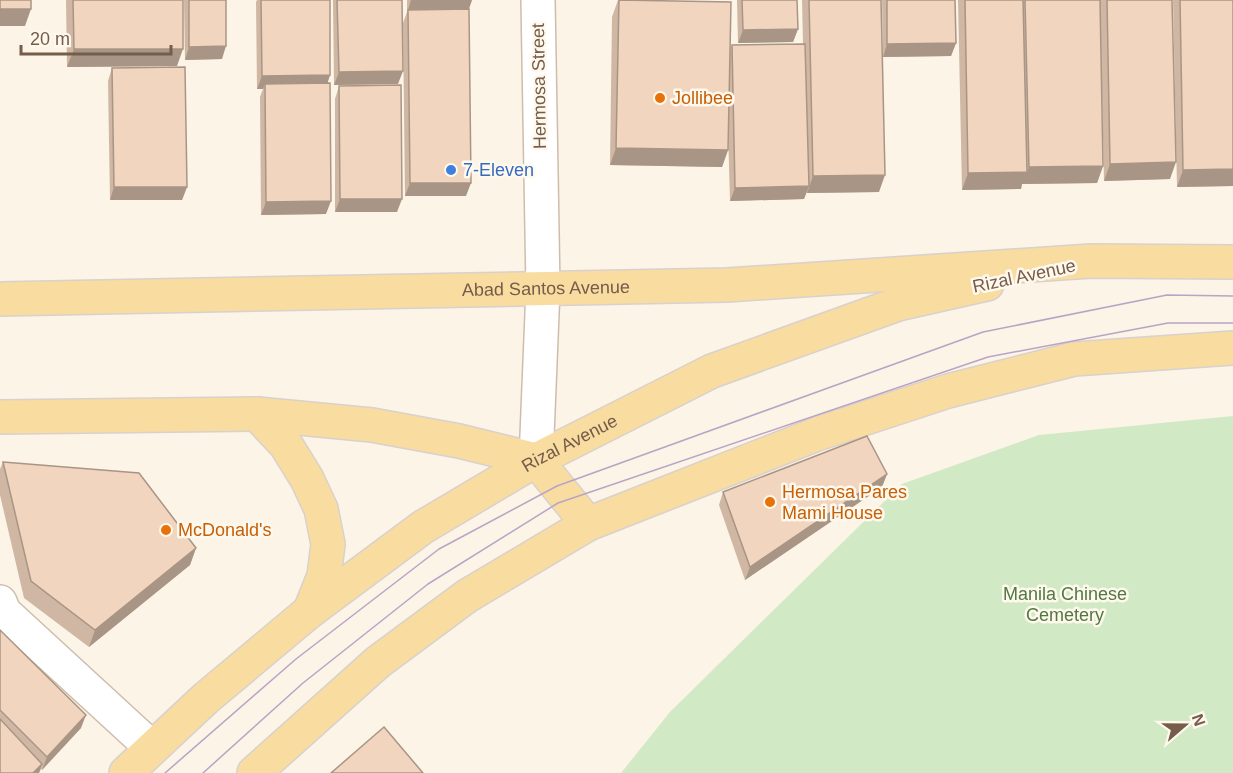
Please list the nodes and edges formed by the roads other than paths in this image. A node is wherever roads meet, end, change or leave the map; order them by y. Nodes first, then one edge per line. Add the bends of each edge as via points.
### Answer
1 (538, 0) edge
2 (1091, 261) junction
3 (1233, 262) edge
4 (543, 289) junction
5 (0, 299) edge
6 (1233, 348) edge
7 (257, 414) junction
8 (0, 417) edge
9 (536, 460) junction
10 (588, 524) junction
11 (0, 602) edge
12 (310, 611) junction
13 (152, 748) junction
14 (126, 773) edge
15 (254, 773) edge

1 - 4 street, Hermosa Street
2 - 3 main road
2 - 4 main road, Abad Santos Avenue via 728,285
2 - 9 main road, Rizal Avenue via 898,304 712,371
4 - 5 main road, Abad Santos Avenue
4 - 9 street, Hermosa Street
6 - 10 main road via 1074,359 948,392 817,434
7 - 8 main road
7 - 9 main road via 372,425
7 - 12 main road via 286,445 321,509 327,544 324,576
9 - 10 main road
9 - 12 main road, Rizal Avenue via 423,527
10 - 15 main road via 467,596 378,662
11 - 13 street via 4,612
12 - 13 main road, Rizal Avenue
13 - 14 main road, Rizal Avenue

